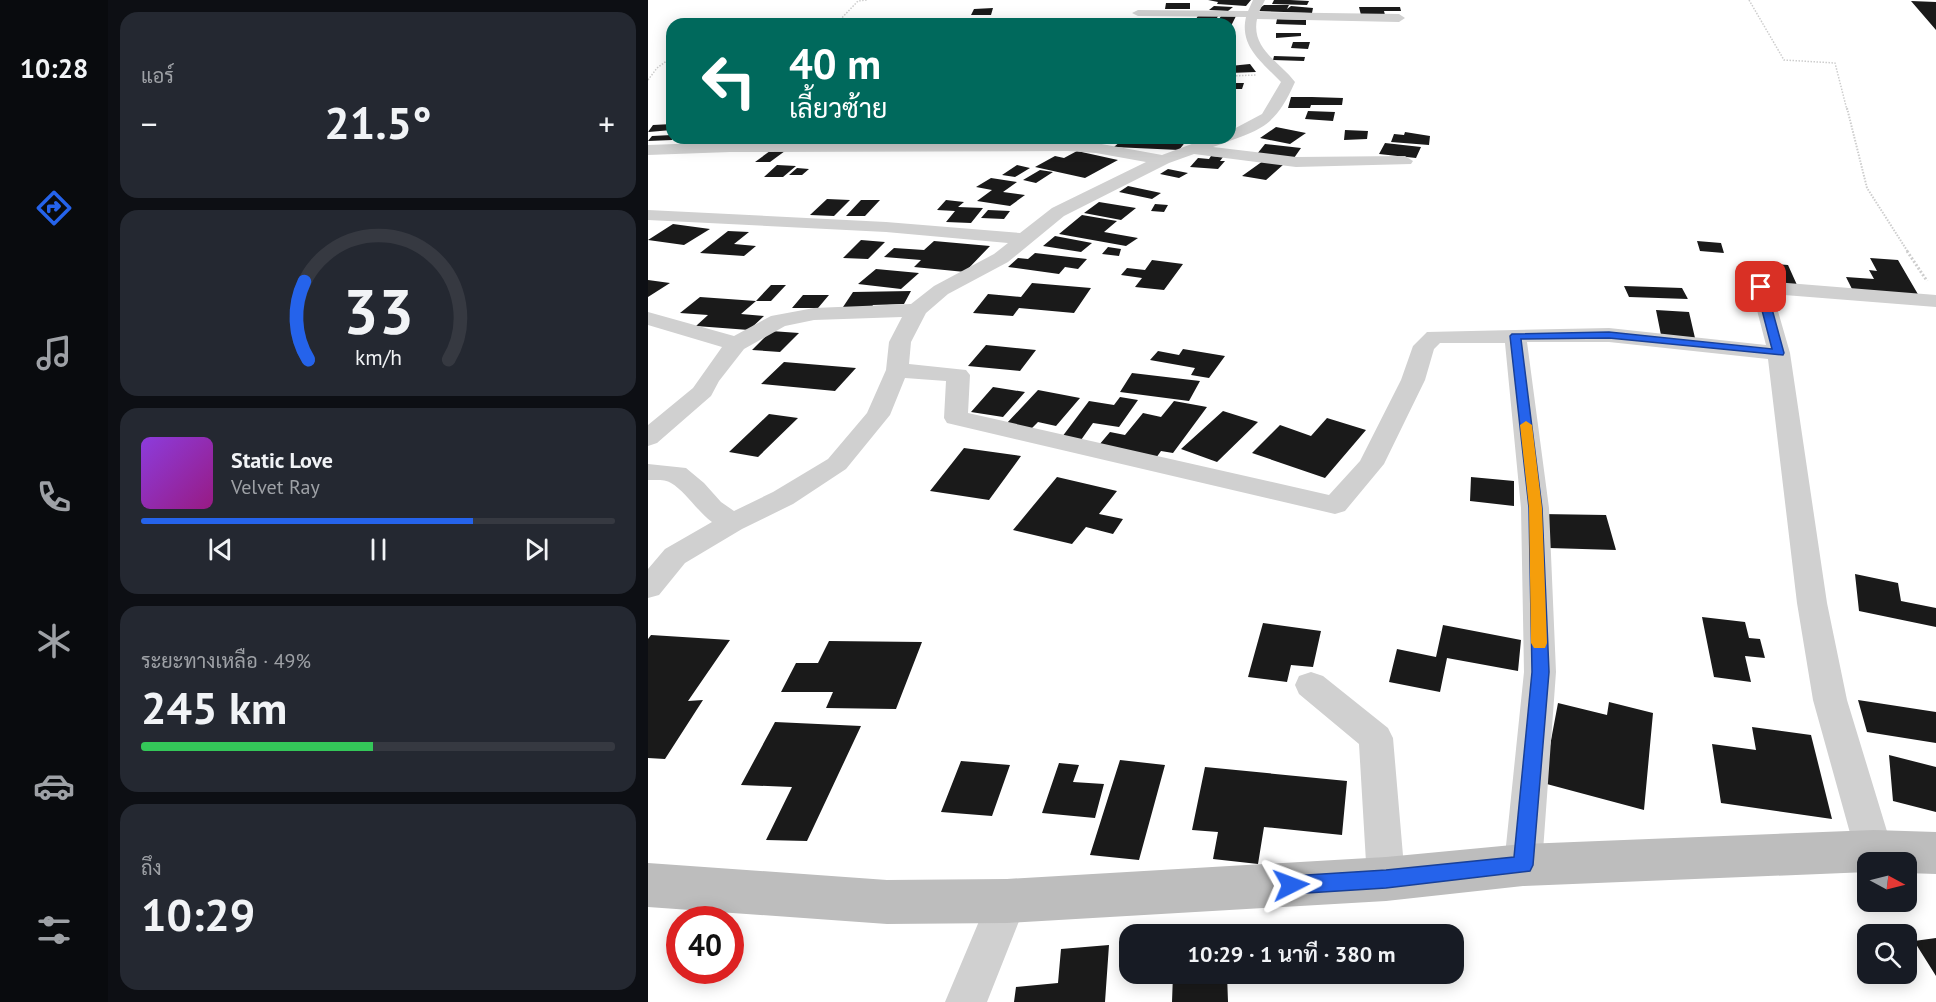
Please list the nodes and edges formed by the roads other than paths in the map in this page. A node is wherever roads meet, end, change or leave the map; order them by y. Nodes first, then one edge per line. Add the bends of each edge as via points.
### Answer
1 (1259, 0) edge
2 (1138, 13) dead end
3 (1173, 13) junction
4 (1251, 14) junction
5 (1168, 18) edge
6 (1399, 18) dead end
7 (1236, 133) edge
8 (1208, 144) edge
9 (648, 150) edge
10 (1192, 150) junction
11 (1163, 160) junction
12 (1405, 161) dead end
13 (648, 215) edge
14 (1023, 239) junction
15 (1933, 293) edge
16 (917, 310) junction
17 (648, 318) edge
18 (1515, 336) junction
19 (736, 344) junction
20 (1779, 353) junction
21 (897, 370) junction
22 (648, 438) edge
23 (648, 472) edge
24 (732, 523) junction
25 (648, 588) edge
26 (1311, 685) dead end
27 (1874, 851) junction
28 (1936, 853) edge
29 (1523, 865) junction
30 (1386, 879) junction
31 (648, 885) edge
32 (1007, 901) junction
33 (966, 1002) edge

1 - 4 street
2 - 3 street
3 - 4 street
3 - 5 street
4 - 6 street
4 - 7 street via 1249,39 1288,82 1270,117
8 - 10 street
9 - 11 street via 1068,146
10 - 11 street
10 - 12 street via 1296,162
11 - 14 street via 1058,212
13 - 14 street via 886,227
14 - 16 street via 1001,258 941,290
15 - 20 street via 1761,287
16 - 19 street via 814,314 787,319
16 - 21 street via 900,342
17 - 19 street
18 - 20 street via 1609,335
18 - 21 street via 1435,337 1424,346 1413,380 1371,464 1335,505 956,418 958,375
18 - 29 street via 1535,508 1540,672
19 - 22 street via 703,391
20 - 27 street via 1812,603 1830,700
21 - 24 street via 878,415 837,464 783,498
23 - 24 street via 676,474
24 - 25 street via 675,556
26 - 30 street via 1376,738
27 - 28 street
27 - 29 street
29 - 30 street
30 - 32 street
31 - 32 street via 887,902
32 - 33 street

